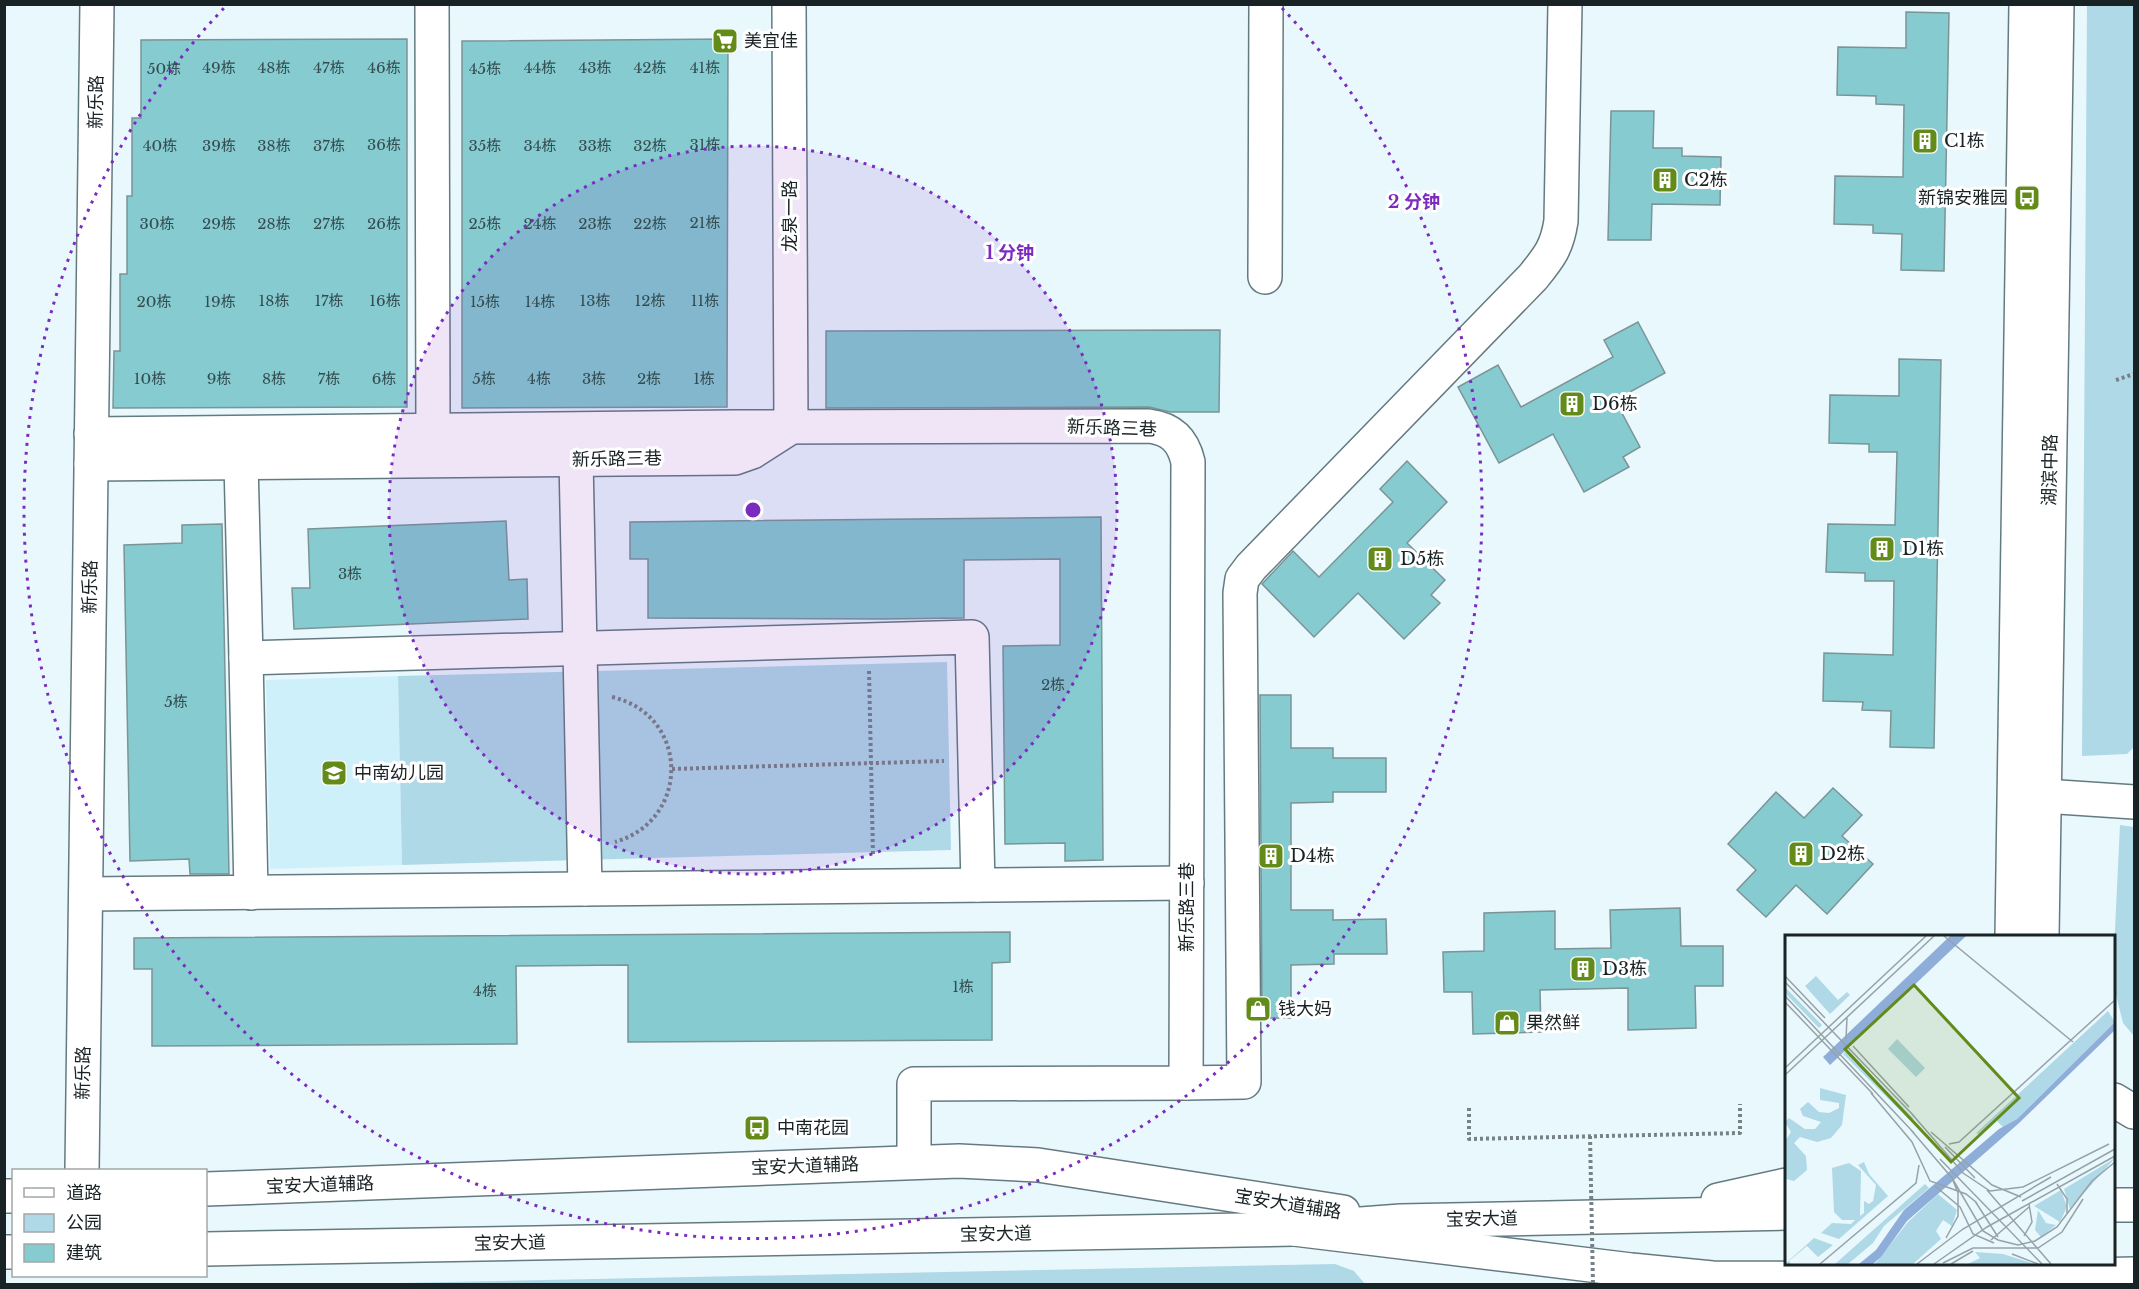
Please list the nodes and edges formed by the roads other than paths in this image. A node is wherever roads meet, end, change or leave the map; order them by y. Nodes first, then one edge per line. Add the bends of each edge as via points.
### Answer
1 (97, 4) edge
2 (432, 4) edge
3 (789, 4) edge
4 (1266, 4) edge
5 (1565, 4) edge
6 (2026, 4) edge
7 (2057, 4) edge
8 (1265, 277) dead end
9 (791, 427) junction
10 (433, 430) junction
11 (91, 449) junction
12 (576, 459) junction
13 (241, 463) junction
14 (580, 648) junction
15 (246, 658) junction
16 (2044, 796) junction
17 (2134, 802) edge
18 (1186, 883) junction
19 (978, 885) junction
20 (585, 889) junction
21 (2027, 891) junction
22 (251, 893) junction
23 (86, 894) junction
24 (2012, 935) edge
25 (2042, 935) edge
26 (1186, 1083) junction
27 (2115, 1101) edge
28 (2134, 1112) edge
29 (2134, 1123) edge
30 (2115, 1125) edge
31 (914, 1162) junction
32 (82, 1169) edge
33 (1785, 1185) edge
34 (207, 1189) edge
35 (2115, 1205) edge
36 (2134, 1205) edge
37 (1785, 1213) edge
38 (1643, 1216) junction
39 (1401, 1221) junction
40 (1294, 1229) junction
41 (207, 1249) edge
42 (2134, 1274) edge

1 - 11 main road, 新乐路
2 - 10 main road
3 - 9 main road, 龙泉一路
4 - 8 main road
5 - 26 main road via 1561,220 1550,257 1242,579 1244,1082
6 - 21 main road, 湖滨中路
7 - 16 main road, 湖滨中路
9 - 10 main road
9 - 12 main road, 新乐路三巷 via 739,457
9 - 18 main road, 新乐路三巷 via 1149,426 1171,432 1179,440 1188,462
10 - 11 main road
11 - 13 main road, 新乐路三巷
11 - 23 main road, 新乐路
12 - 13 main road, 新乐路三巷
12 - 14 main road
13 - 15 main road
14 - 15 main road
14 - 19 main road via 972,637
14 - 20 main road
15 - 22 main road
16 - 17 main road
16 - 21 main road, 湖滨中路
18 - 19 main road
18 - 26 main road, 新乐路三巷
19 - 20 main road
20 - 22 main road
21 - 24 main road, 湖滨中路
21 - 25 main road, 湖滨中路
22 - 23 main road
23 - 32 main road, 新乐路
26 - 31 main road via 914,1084
27 - 28 main road
29 - 30 main road
31 - 34 main road, 宝安大道辅路
31 - 39 main road, 宝安大道辅路 via 1038,1166
33 - 38 main road
35 - 36 main road
37 - 38 main road, 宝安大道
38 - 39 main road, 宝安大道
39 - 40 main road, 宝安大道
40 - 41 main road, 宝安大道
40 - 42 main road via 1712,1278 1900,1280

